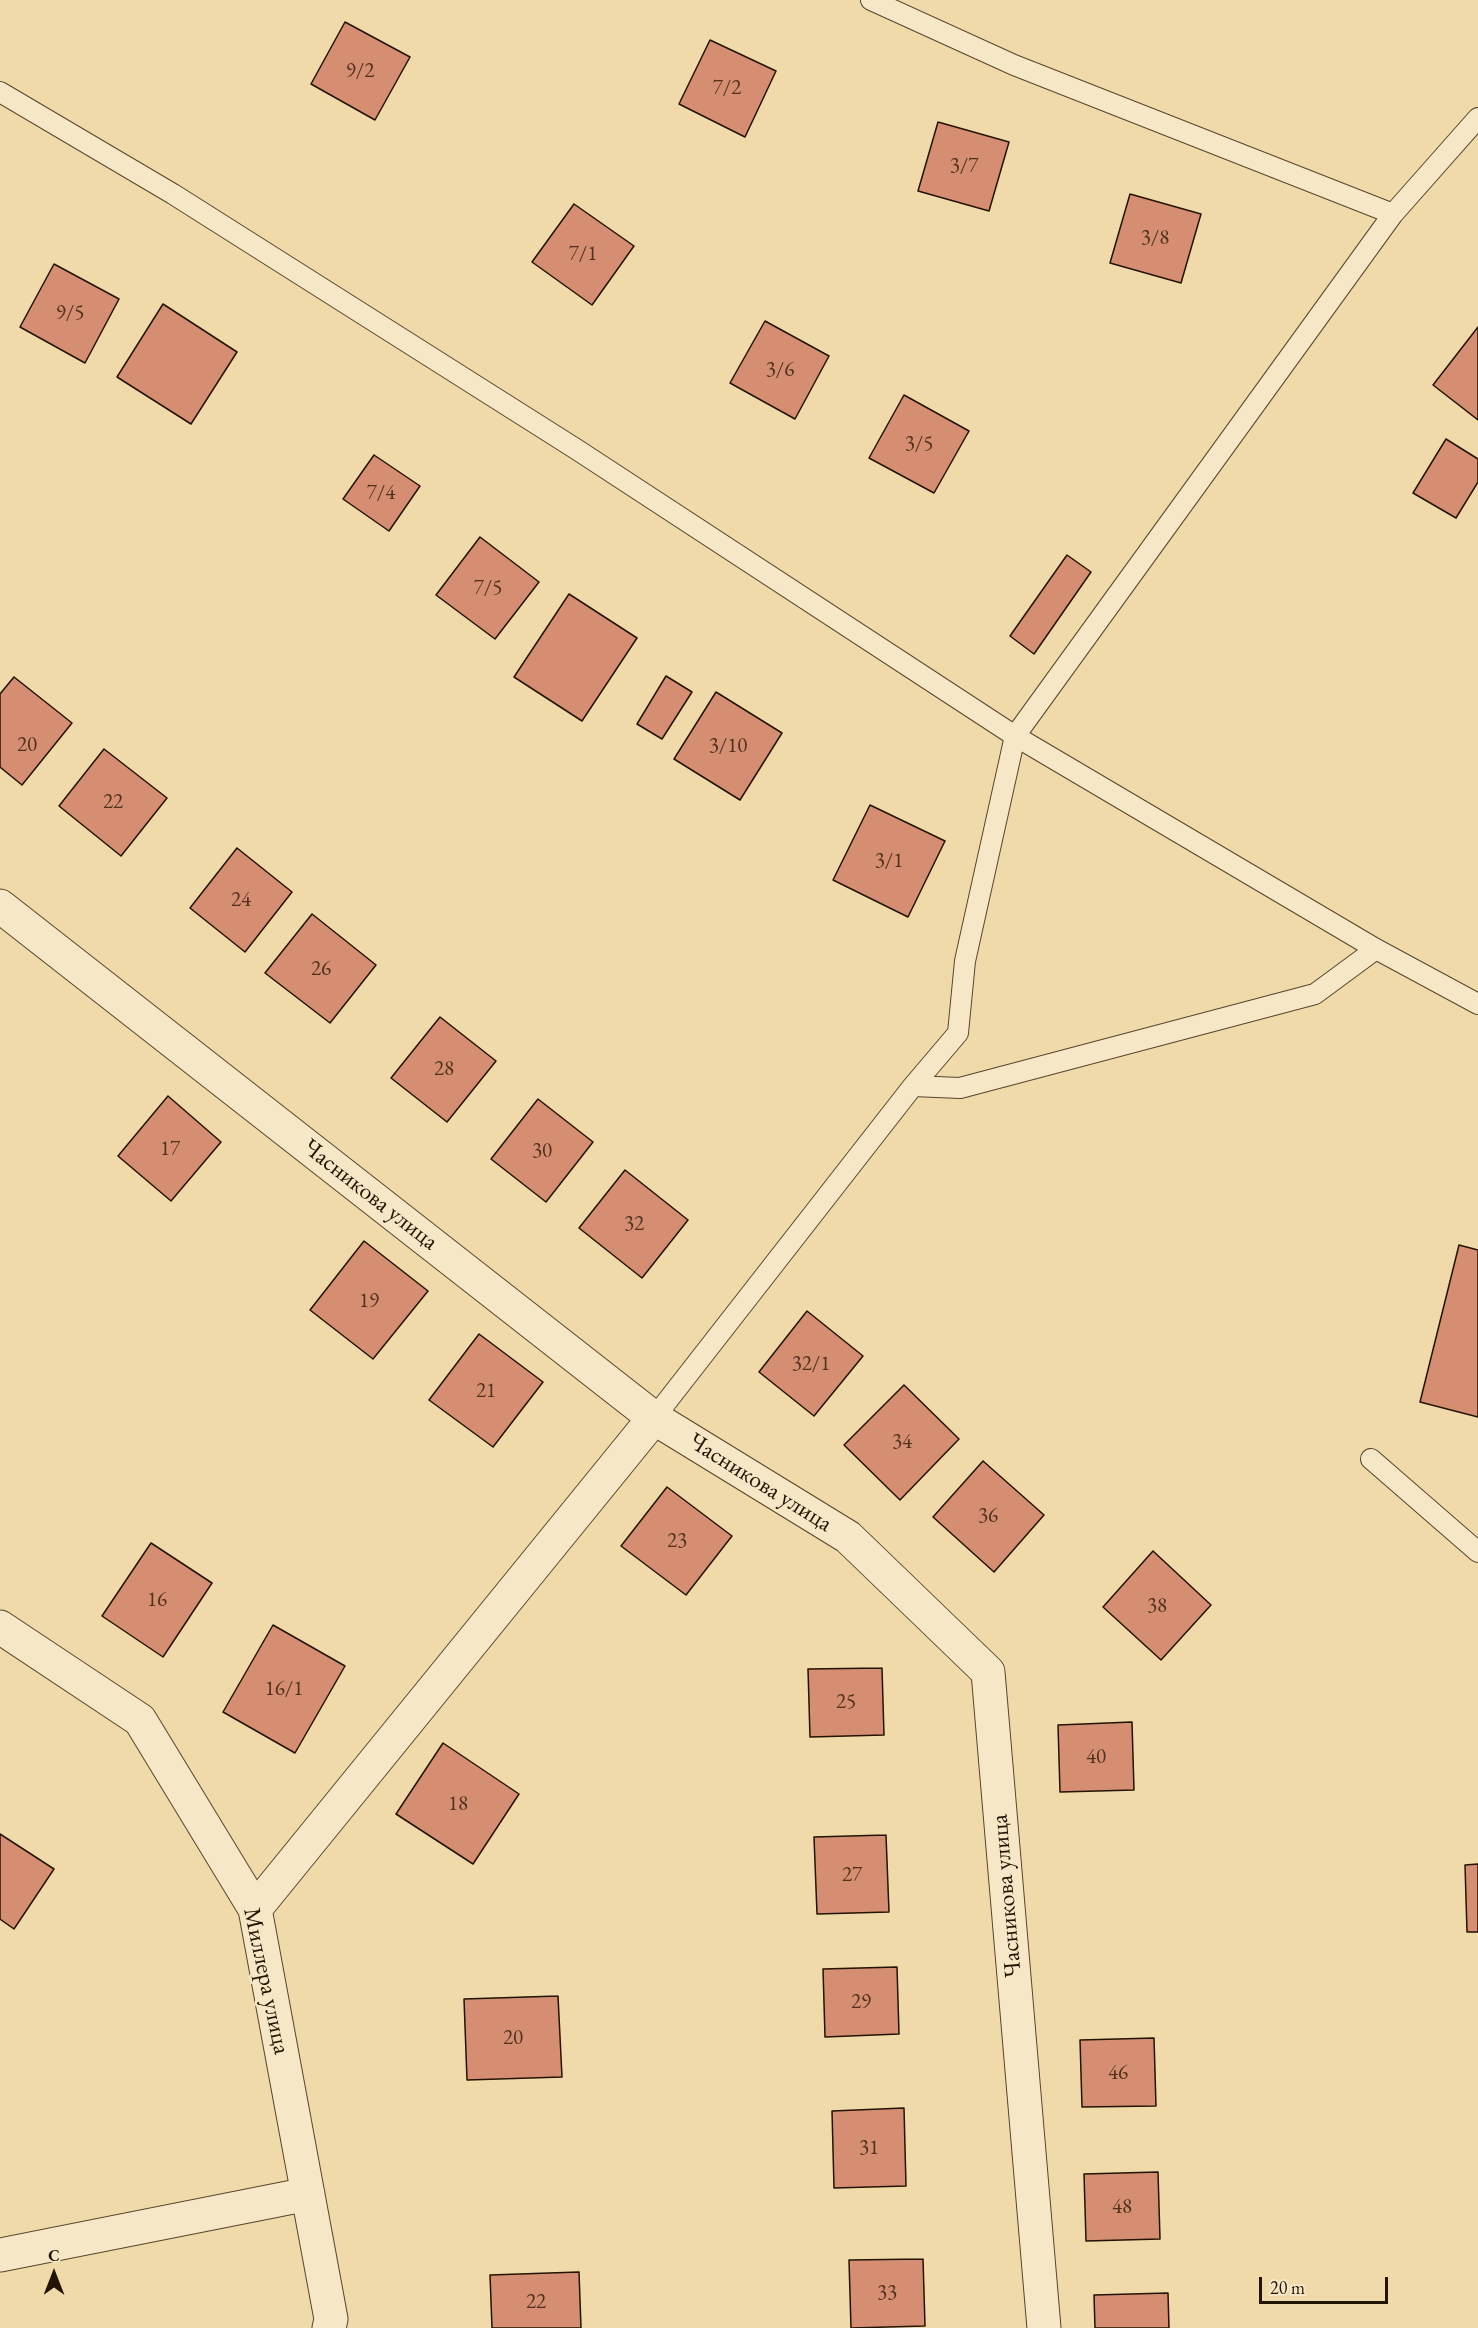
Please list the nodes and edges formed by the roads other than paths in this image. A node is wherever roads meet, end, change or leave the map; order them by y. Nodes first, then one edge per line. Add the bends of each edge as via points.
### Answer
1 (871, 0) edge
2 (0, 92) edge
3 (1478, 118) edge
4 (1393, 214) junction
5 (1015, 736) junction
6 (0, 906) edge
7 (1376, 949) junction
8 (1478, 1004) edge
9 (913, 1086) junction
10 (654, 1418) junction
11 (1371, 1459) dead end
12 (1478, 1552) edge
13 (0, 1627) edge
14 (255, 1909) junction
15 (308, 2194) junction
16 (0, 2255) edge
17 (329, 2328) edge
18 (1044, 2328) edge

1 - 4 lane via 1014,65
2 - 5 lane via 173,194 566,442
3 - 4 lane
4 - 5 lane
5 - 7 lane
5 - 9 lane via 965,961 958,1033
6 - 10 street, Часникова улица
7 - 8 lane
7 - 9 lane via 1315,994 960,1088
9 - 10 lane
10 - 14 street
10 - 18 street, Часникова улица via 848,1537 988,1672
11 - 12 lane
13 - 14 street, Миллера улица via 140,1720
14 - 15 street, Миллера улица
15 - 16 street
15 - 17 street, Миллера улица via 331,2319

